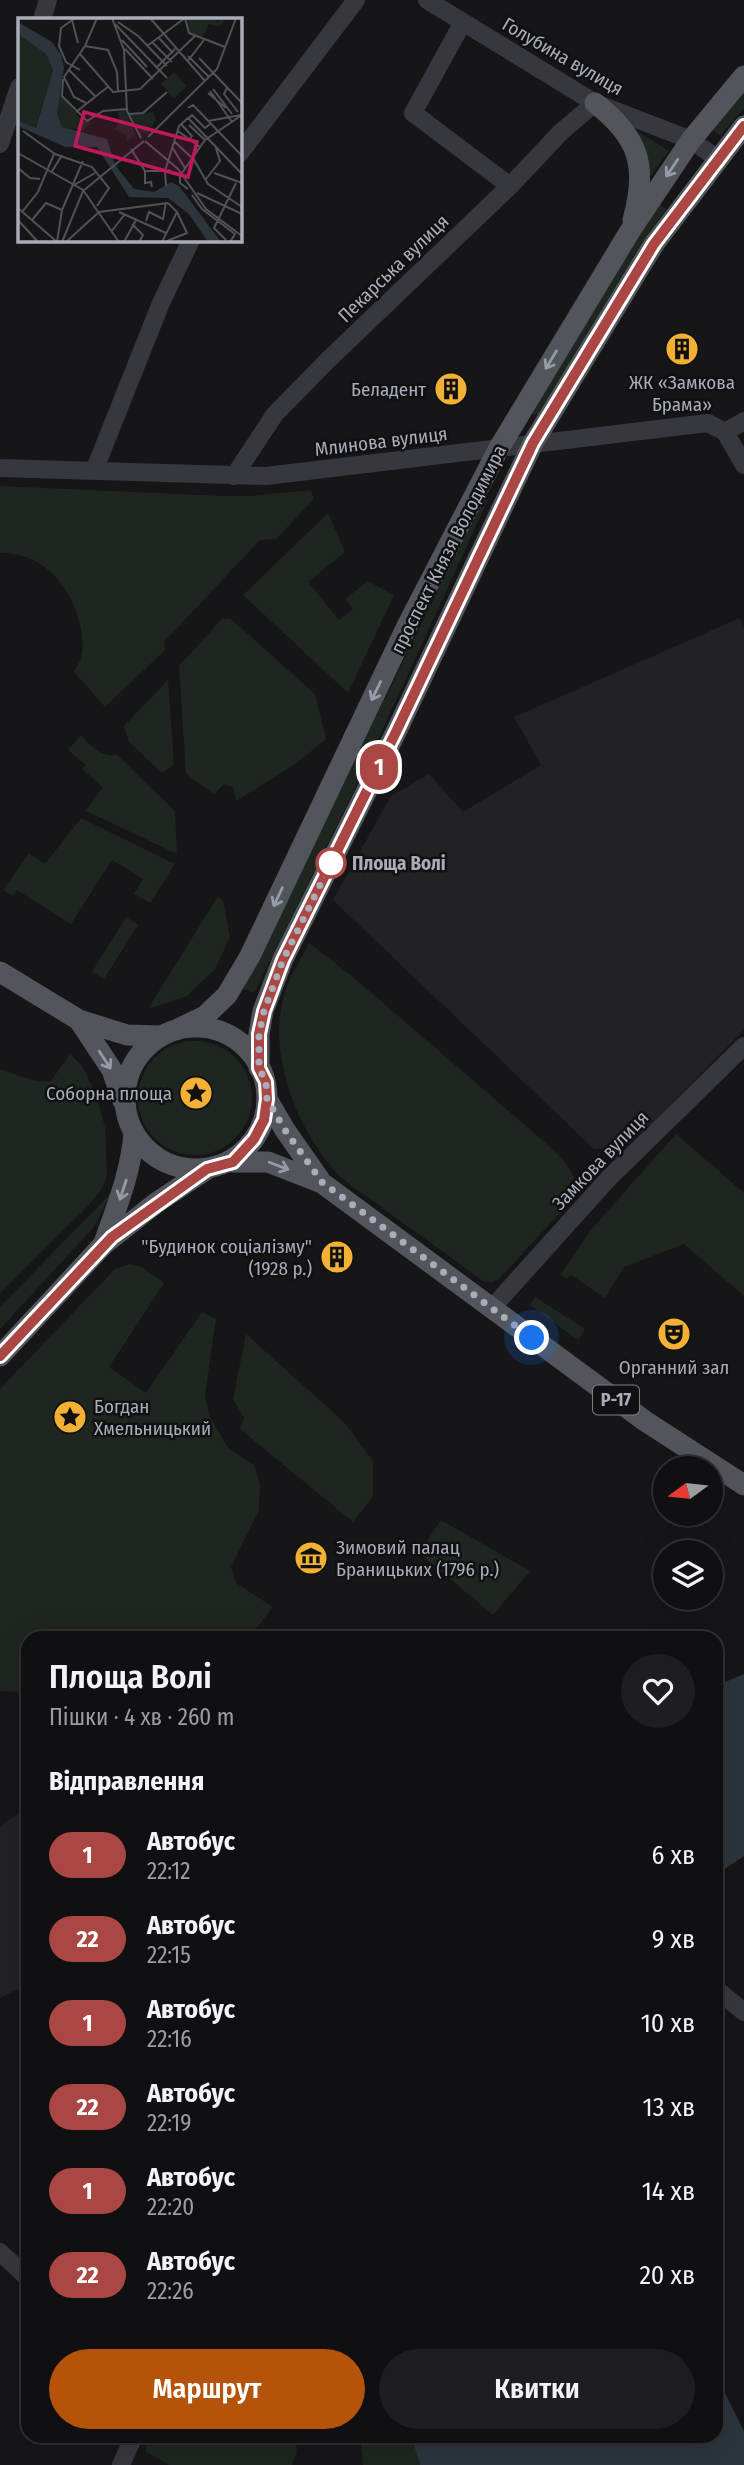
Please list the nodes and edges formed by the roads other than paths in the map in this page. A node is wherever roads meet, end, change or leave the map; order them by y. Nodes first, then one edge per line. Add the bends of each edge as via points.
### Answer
1 (48, 0) edge
2 (356, 0) edge
3 (427, 0) edge
4 (42, 18) edge
5 (463, 22) junction
6 (744, 75) edge
7 (18, 90) edge
8 (595, 103) junction
9 (744, 126) edge
10 (691, 140) junction
11 (0, 144) edge
12 (242, 150) edge
13 (718, 159) junction
14 (510, 186) junction
15 (630, 231) junction
16 (190, 242) edge
17 (744, 421) edge
18 (725, 432) junction
19 (533, 443) junction
20 (499, 447) junction
21 (744, 466) edge
22 (0, 468) edge
23 (94, 471) junction
24 (234, 476) junction
25 (0, 972) edge
26 (79, 1020) junction
27 (168, 1033) junction
28 (744, 1046) edge
29 (259, 1068) junction
30 (267, 1099) junction
31 (124, 1104) junction
32 (134, 1133) junction
33 (233, 1162) junction
34 (207, 1169) junction
35 (322, 1182) junction
36 (103, 1245) junction
37 (491, 1309) junction
38 (0, 1356) edge
39 (744, 1485) edge
40 (723, 1995) edge
41 (744, 2012) edge
42 (0, 2252) edge
43 (21, 2272) edge
44 (131, 2443) edge
45 (121, 2465) edge

1 - 4 street
2 - 12 street
3 - 5 street, Голубина вулиця
5 - 8 street, Голубина вулиця
5 - 14 street via 413,113
6 - 10 main road, проспект Князя Володимира
7 - 11 street
8 - 10 street, Голубина вулиця
8 - 14 street, Пекарська вулиця
8 - 15 main road via 627,132 636,153 640,177
9 - 13 main road, проспект Князя Володимира
10 - 13 street, Голубина вулиця
10 -> 15 main road, проспект Князя Володимира
13 - 19 main road, проспект Князя Володимира via 654,244
14 - 24 street, Пекарська вулиця via 275,414
15 -> 20 main road, проспект Князя Володимира
16 - 23 street
17 - 18 street
18 - 19 street, Млинова вулиця via 708,423
18 - 21 street
19 - 20 street, Млинова вулиця
19 - 29 main road, проспект Князя Володимира via 283,960 264,1011
20 - 24 street, Млинова вулиця
20 -> 27 main road, проспект Князя Володимира via 402,636 250,956 227,995 205,1016
22 - 23 street, Млинова вулиця
23 - 24 street, Млинова вулиця
25 - 26 main road
26 - 27 main road via 127,1035
26 -> 31 main road via 112,1070
27 - 29 main road via 207,1027 224,1031 249,1050
27 - 31 main road via 136,1058
28 - 37 street, Замкова вулиця via 607,1179
29 - 30 main road
30 - 33 main road via 264,1120 254,1139
30 - 35 main road, Р-17
31 - 32 main road
32 - 34 main road via 143,1146 168,1164
32 -> 36 main road via 125,1187
33 - 34 main road
33 -> 35 main road, Р-17 via 268,1162
34 - 36 main road
35 - 37 main road, Р-17
36 - 38 main road
37 - 39 main road, Р-17 via 645,1421
40 - 41 street
42 - 43 street
44 - 45 street

